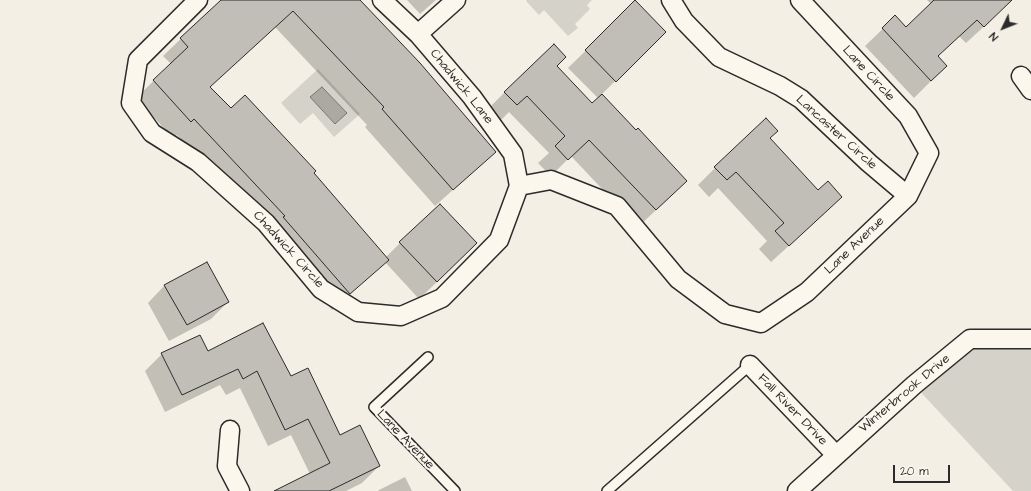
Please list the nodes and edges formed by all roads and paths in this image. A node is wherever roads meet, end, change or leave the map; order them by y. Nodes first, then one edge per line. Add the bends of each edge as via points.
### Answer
1 (198, 0) edge
2 (382, 0) edge
3 (456, 0) edge
4 (671, 0) edge
5 (800, 0) edge
6 (418, 34) junction
7 (929, 153) joint
8 (519, 186) junction
9 (908, 196) junction
10 (1031, 338) edge
11 (428, 356) dead end
12 (750, 365) joint
13 (230, 430) dead end
14 (835, 454) junction
15 (240, 491) edge
16 (455, 491) edge
17 (607, 491) edge
18 (797, 491) edge

1 - 8 street, Chadwick Circle via 138,60 131,103 152,132 198,162 266,223 322,289 358,312 401,316 442,298 499,240
2 - 6 street, Chadwick Lane
3 - 6 street
4 - 9 street, Lancaster Circle via 684,21 719,57 801,99
5 - 7 street, Lane Circle via 908,116
6 - 8 street, Chadwick Lane via 472,97 513,154
7 - 9 street, Lane Avenue
8 - 9 street, Lane Avenue via 551,180 617,206 678,280 725,314 761,323 807,292
10 - 14 street, Winterbrook Drive via 970,339
11 - 16 lane, Lane Avenue via 374,407
12 - 14 street, Fall River Drive
12 - 17 lane
13 - 15 street via 227,466
14 - 18 street, Winterbrook Drive

